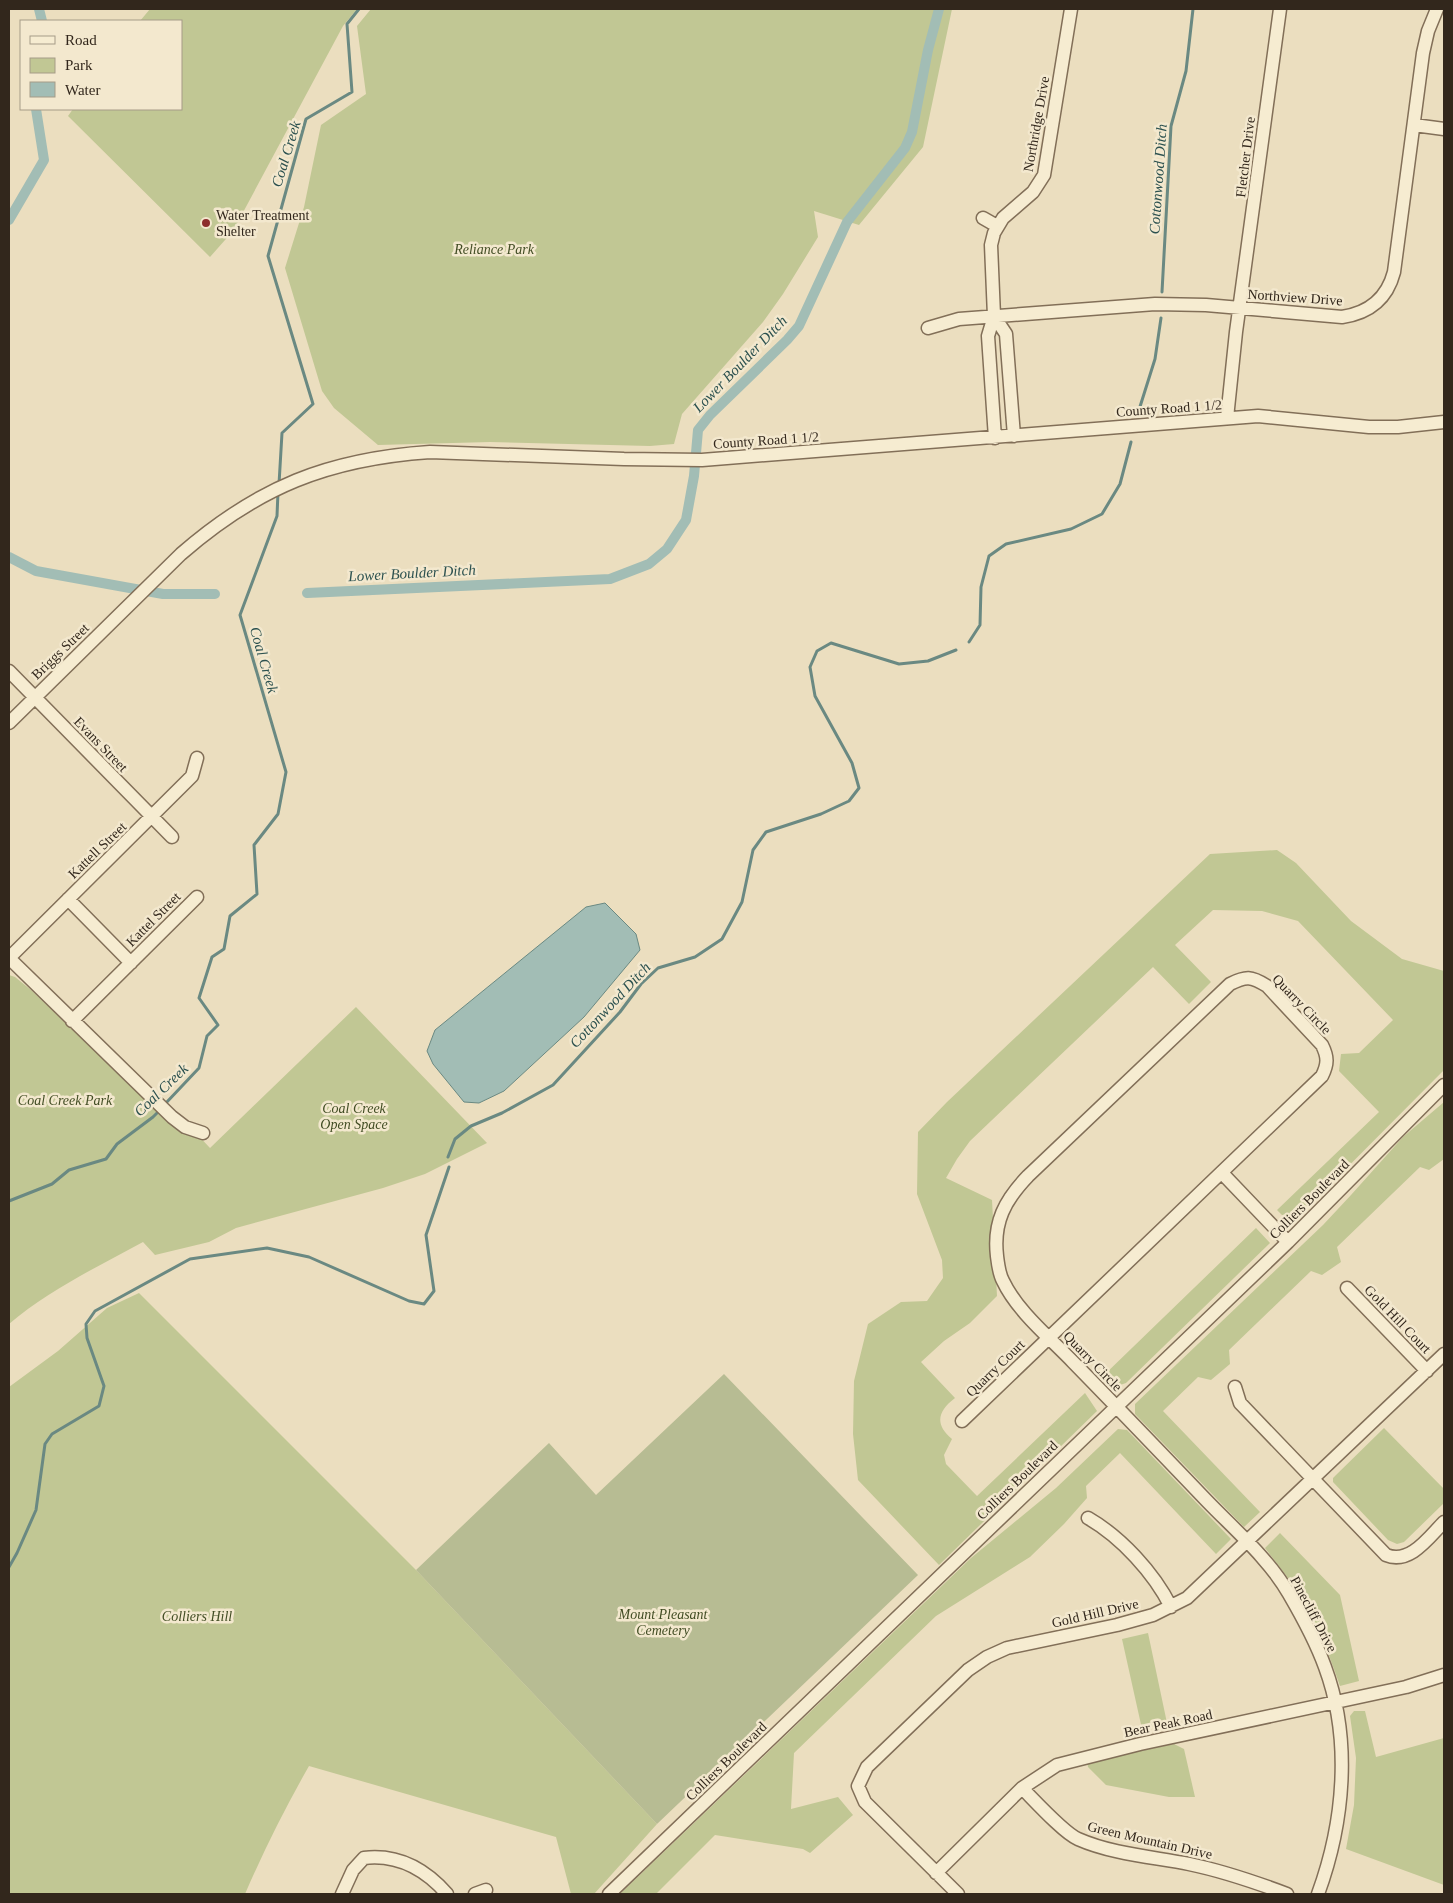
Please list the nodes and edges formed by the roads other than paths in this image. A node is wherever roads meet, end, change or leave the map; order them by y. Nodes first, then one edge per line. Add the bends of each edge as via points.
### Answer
1 (1071, 9) edge
2 (1280, 9) edge
3 (1437, 9) edge
4 (1414, 125) junction
5 (1444, 129) edge
6 (983, 218) dead end
7 (997, 226) junction
8 (1240, 308) junction
9 (994, 316) junction
10 (928, 328) dead end
11 (1227, 418) junction
12 (1444, 422) edge
13 (1014, 436) junction
14 (995, 438) junction
15 (132, 601) joint
16 (9, 671) edge
17 (35, 697) junction
18 (9, 723) edge
19 (197, 758) dead end
20 (152, 817) junction
21 (172, 837) dead end
22 (197, 897) dead end
23 (68, 899) junction
24 (9, 958) edge
25 (131, 963) junction
26 (72, 1021) junction
27 (1444, 1085) edge
28 (203, 1133) dead end
29 (1222, 1173) junction
30 (1288, 1242) junction
31 (1347, 1288) dead end
32 (1049, 1336) junction
33 (1444, 1354) edge
34 (1427, 1371) junction
35 (1235, 1387) dead end
36 (1116, 1407) junction
37 (962, 1420) dead end
38 (1312, 1480) junction
39 (1088, 1518) dead end
40 (1444, 1522) edge
41 (1247, 1542) junction
42 (1171, 1607) junction
43 (1444, 1675) edge
44 (1335, 1702) junction
45 (1022, 1788) junction
46 (936, 1873) junction
47 (342, 1894) edge
48 (447, 1894) edge
49 (609, 1894) edge
50 (958, 1894) edge
51 (1287, 1894) edge
52 (1318, 1894) edge

1 - 7 street, Northridge Drive via 1044,175 1033,192 1008,212
2 - 8 street, Fletcher Drive
3 - 4 street, Northview Drive via 1428,31
4 - 5 street
4 - 8 street, Northview Drive via 1394,272 1390,286 1378,302 1361,313 1342,317
6 - 7 street
7 - 9 street, Northridge Drive via 991,250
8 - 9 street, Northview Drive via 1155,304
8 - 11 street, Fletcher Drive
9 - 10 street, Northview Drive via 959,319
9 - 13 street, Northridge Drive via 1006,334
9 - 14 street, Northridge Drive via 988,336
11 - 12 street, County Road 1 1/2 via 1280,417 1398,427
11 - 13 street, County Road 1 1/2
13 - 14 street, County Road 1 1/2
14 - 15 street, County Road 1 1/2 via 702,460 430,452 378,458 324,470 240,508 201,536
15 - 17 street, Briggs Street
16 - 17 street, Evans Street
17 - 18 street, Briggs Street
17 - 20 street, Evans Street
19 - 20 street, Kattell Street via 192,776
20 - 21 street, Evans Street
20 - 23 street, Kattell Street
22 - 25 street, Kattel Street
23 - 24 street, Kattell Street
23 - 25 street, Kattel Street
24 - 26 street
25 - 26 street, Kattel Street
26 - 28 street via 172,1117
27 - 30 street, Colliers Boulevard
29 - 30 street
29 - 32 street, Quarry Circle
29 - 32 street, Quarry Circle via 1322,1076 1327,1066 1327,1055 1322,1045 1267,986 1256,979 1243,977 1230,984 1036,1169 1000,1214 996,1248 1002,1280 1018,1304
30 - 36 street, Colliers Boulevard
31 - 34 street, Gold Hill Court
32 - 36 street, Quarry Circle
32 - 37 street, Quarry Court
33 - 34 street, Gold Hill Drive
34 - 38 street, Gold Hill Drive
35 - 38 street via 1240,1403
36 - 41 street, Pinecliff Drive
36 - 49 street, Colliers Boulevard
38 - 40 street via 1390,1557 1412,1553
38 - 41 street, Gold Hill Drive
39 - 42 street via 1107,1529 1152,1576
41 - 42 street, Gold Hill Drive via 1187,1598
41 - 44 street, Pinecliff Drive via 1288,1592 1312,1636
42 - 46 street, Gold Hill Drive via 1153,1615 1007,1648 987,1657 968,1670 867,1767 858,1786 865,1802
43 - 44 street, Bear Peak Road via 1406,1687
44 - 45 street, Bear Peak Road via 1056,1765
44 - 52 street, Pinecliff Drive via 1341,1747 1340,1809
45 - 46 street, Bear Peak Road
45 - 51 street, Green Mountain Drive via 1076,1839 1113,1850 1236,1875
46 - 50 street, Gold Hill Drive
47 - 48 street via 353,1870 364,1858 381,1856 427,1874

